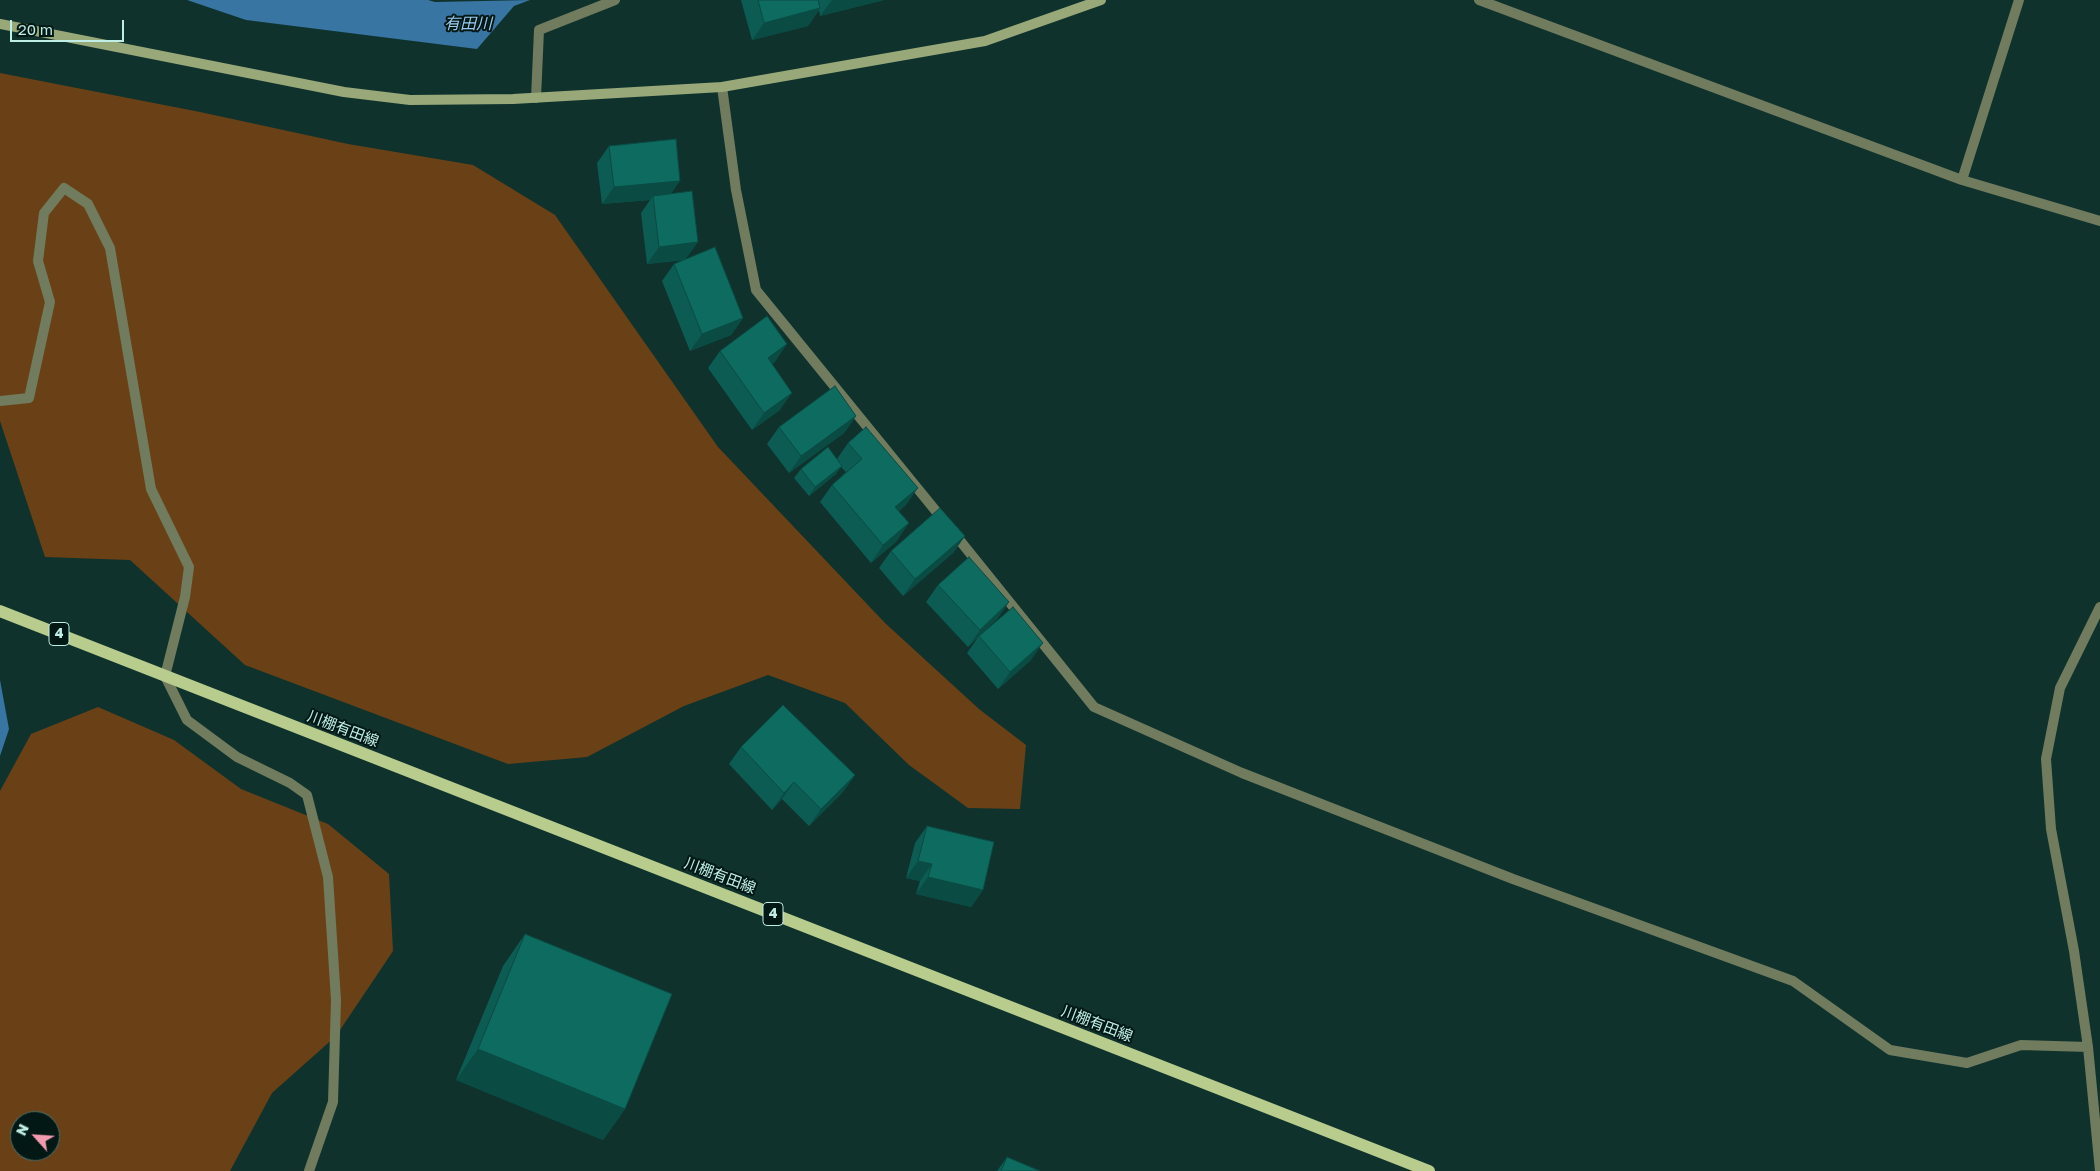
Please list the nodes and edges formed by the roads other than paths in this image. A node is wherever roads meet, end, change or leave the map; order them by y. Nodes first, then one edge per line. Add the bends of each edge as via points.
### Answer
1 (615, 0) edge
2 (1101, 0) edge
3 (1479, 0) edge
4 (2019, 0) edge
5 (0, 24) edge
6 (722, 86) junction
7 (536, 98) junction
8 (1962, 180) junction
9 (2100, 221) edge
10 (0, 401) edge
11 (2100, 606) edge
12 (0, 611) edge
13 (165, 676) junction
14 (2088, 1047) junction
15 (309, 1171) edge
16 (1429, 1171) edge
17 (2100, 1171) edge

1 - 7 street via 539,30
2 - 6 street via 986,41
3 - 8 street
4 - 8 street
5 - 7 street via 344,92 410,100
6 - 7 street
6 - 14 street via 736,190 756,290 1094,707 1242,773 1513,879 1793,981 1890,1050 1967,1063 2021,1045
8 - 9 street
10 - 13 street via 28,398 50,302 38,261 44,213 64,188 88,204 110,248 151,489 189,567 185,597
11 - 14 street via 2060,688 2046,760 2051,829
12 - 13 main road, 川棚有田線 / 4
13 - 15 street via 187,720 237,757 307,795 328,877 336,1000 333,1102
13 - 16 main road, 川棚有田線 / 4
14 - 17 street

